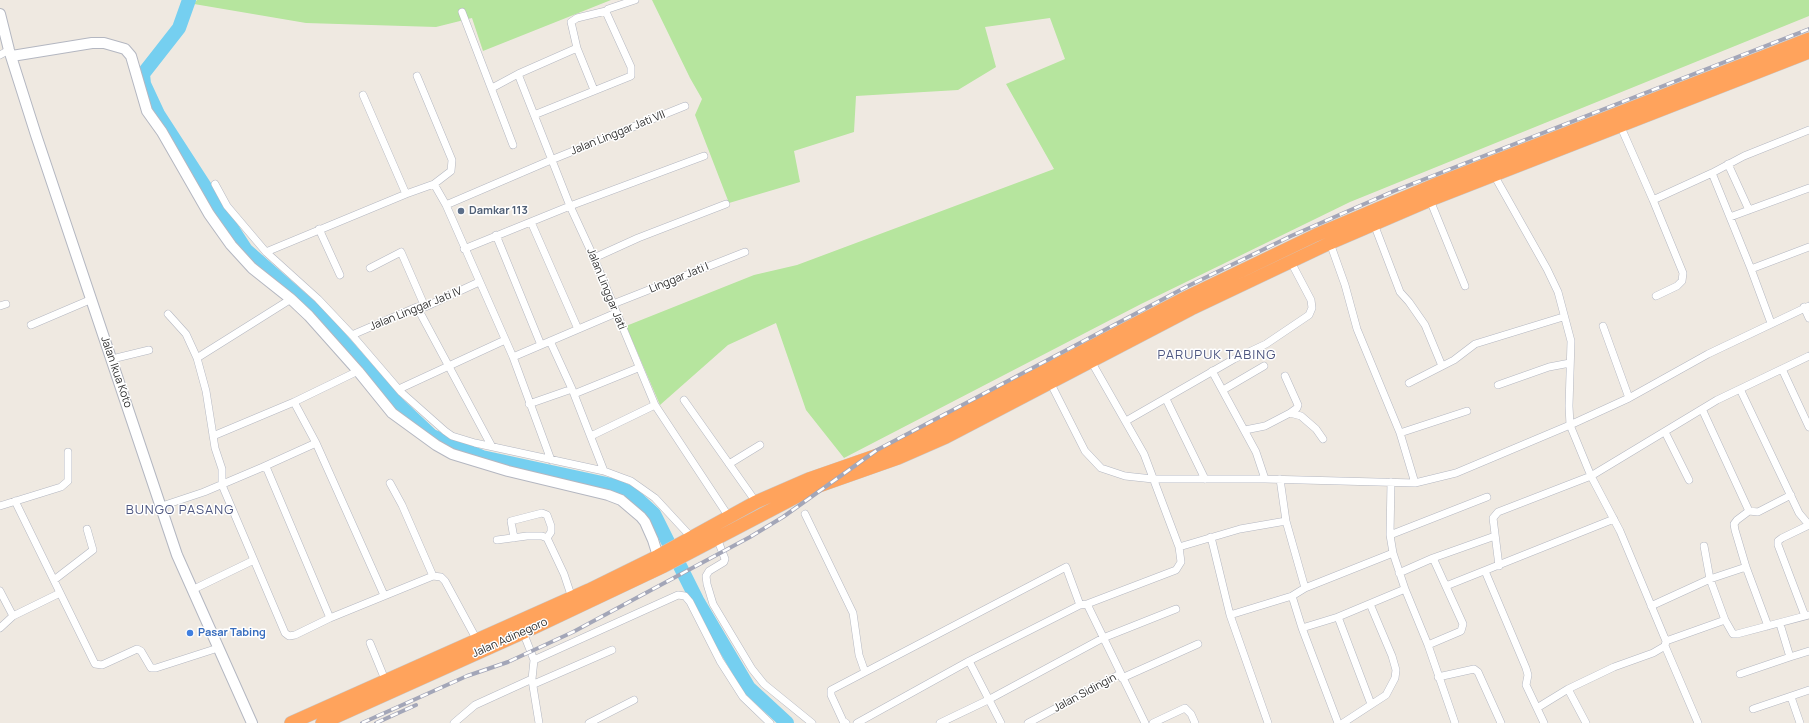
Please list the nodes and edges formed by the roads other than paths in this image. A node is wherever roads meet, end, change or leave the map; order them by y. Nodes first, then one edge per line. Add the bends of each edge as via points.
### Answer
1 (635, 0) edge
2 (606, 11) junction
3 (462, 12) dead end
4 (0, 14) edge
5 (1809, 39) edge
6 (577, 48) junction
7 (11, 53) junction
8 (1809, 53) edge
9 (0, 55) edge
10 (1721, 72) junction
11 (518, 74) junction
12 (416, 76) dead end
13 (1695, 82) junction
14 (1726, 85) junction
15 (492, 88) junction
16 (594, 90) junction
17 (363, 95) dead end
18 (1699, 95) junction
19 (685, 106) dead end
20 (534, 115) junction
21 (1620, 125) junction
22 (1809, 130) edge
23 (512, 146) dead end
24 (704, 156) dead end
25 (551, 160) junction
26 (1728, 164) junction
27 (1712, 173) junction
28 (1494, 175) junction
29 (1439, 183) junction
30 (215, 184) dead end
31 (434, 184) junction
32 (1809, 188) edge
33 (406, 194) junction
34 (1444, 195) junction
35 (1430, 200) junction
36 (1653, 200) junction
37 (726, 204) dead end
38 (446, 205) junction
39 (570, 206) junction
40 (1749, 210) junction
41 (1730, 217) junction
42 (531, 222) junction
43 (1374, 224) junction
44 (319, 229) junction
45 (496, 235) junction
46 (1330, 243) junction
47 (1809, 247) edge
48 (464, 249) junction
49 (266, 252) junction
50 (745, 252) dead end
51 (594, 258) junction
52 (1291, 262) junction
53 (370, 268) dead end
54 (1751, 269) junction
55 (340, 275) dead end
56 (479, 282) junction
57 (1465, 286) dead end
58 (1656, 296) dead end
59 (92, 299) junction
60 (291, 299) junction
61 (1189, 303) junction
62 (613, 304) junction
63 (417, 307) junction
64 (425, 307) junction
65 (1806, 307) edge
66 (616, 313) junction
67 (168, 314) dead end
68 (1563, 317) junction
69 (1809, 318) edge
70 (1771, 323) junction
71 (32, 325) dead end
72 (1603, 326) dead end
73 (578, 329) junction
74 (352, 336) junction
75 (505, 340) junction
76 (550, 341) junction
77 (541, 345) junction
78 (149, 350) dead end
79 (1809, 356) edge
80 (513, 357) junction
81 (197, 358) junction
82 (112, 359) junction
83 (1091, 361) junction
84 (1570, 363) junction
85 (448, 366) junction
86 (1264, 366) dead end
87 (1442, 366) junction
88 (638, 368) junction
89 (1782, 369) junction
90 (358, 371) junction
91 (1212, 371) junction
92 (1285, 376) dead end
93 (1050, 382) junction
94 (1409, 383) dead end
95 (1498, 385) dead end
96 (399, 390) junction
97 (1223, 390) junction
98 (1740, 390) junction
99 (573, 392) junction
100 (1629, 398) junction
101 (1166, 399) junction
102 (684, 400) dead end
103 (294, 402) junction
104 (529, 404) junction
105 (654, 405) junction
106 (1702, 409) junction
107 (1467, 411) dead end
108 (1290, 413) junction
109 (1126, 421) junction
110 (1570, 425) junction
111 (1809, 427) edge
112 (1244, 430) junction
113 (1665, 432) junction
114 (1400, 433) junction
115 (213, 436) junction
116 (591, 436) junction
117 (1323, 439) dead end
118 (316, 444) junction
119 (491, 445) junction
120 (760, 445) dead end
121 (68, 452) dead end
122 (897, 454) junction
123 (551, 460) junction
124 (729, 464) junction
125 (263, 466) junction
126 (604, 471) junction
127 (1591, 476) junction
128 (1205, 479) junction
129 (1265, 479) junction
130 (1280, 479) junction
131 (1153, 480) junction
132 (1689, 480) dead end
133 (1391, 482) junction
134 (390, 483) dead end
135 (1415, 483) junction
136 (222, 485) junction
137 (1791, 495) junction
138 (1487, 497) dead end
139 (15, 501) junction
140 (756, 502) junction
141 (0, 506) edge
142 (162, 506) junction
143 (1749, 512) junction
144 (805, 514) dead end
145 (729, 517) junction
146 (1614, 519) junction
147 (1286, 521) junction
148 (1809, 525) edge
149 (87, 529) dead end
150 (1390, 535) junction
151 (1495, 536) junction
152 (1211, 537) junction
153 (514, 538) junction
154 (547, 538) junction
155 (717, 538) junction
156 (497, 540) dead end
157 (692, 542) junction
158 (1704, 546) dead end
159 (1179, 547) junction
160 (1392, 553) junction
161 (1433, 558) junction
162 (661, 559) junction
163 (254, 560) junction
164 (1499, 566) junction
165 (1746, 567) junction
166 (1485, 571) junction
167 (1399, 573) junction
168 (433, 576) junction
169 (1710, 579) junction
170 (54, 580) junction
171 (1446, 586) junction
172 (1305, 588) junction
173 (1405, 589) junction
174 (192, 590) junction
175 (0, 591) edge
176 (60, 593) junction
177 (384, 595) junction
178 (1292, 596) junction
179 (574, 603) junction
180 (1083, 604) junction
181 (1370, 604) junction
182 (1651, 606) junction
183 (1176, 609) dead end
184 (1230, 615) junction
185 (1807, 615) edge
186 (13, 616) junction
187 (1338, 617) junction
188 (330, 618) junction
189 (1725, 620) junction
190 (1780, 624) junction
191 (1768, 626) junction
192 (0, 628) edge
193 (1302, 628) junction
194 (522, 632) junction
195 (1102, 638) junction
196 (370, 642) dead end
197 (1198, 644) dead end
198 (1666, 644) junction
199 (480, 645) junction
200 (1428, 645) junction
201 (218, 648) junction
202 (612, 650) dead end
203 (1809, 651) edge
204 (1790, 656) junction
205 (534, 660) junction
206 (969, 661) junction
207 (865, 672) junction
208 (1740, 674) dead end
209 (1121, 676) junction
210 (1438, 677) junction
211 (386, 682) junction
212 (533, 682) junction
213 (1568, 690) junction
214 (1809, 690) edge
215 (1791, 697) junction
216 (634, 700) dead end
217 (988, 700) junction
218 (1371, 704) junction
219 (1536, 708) junction
220 (1754, 710) dead end
221 (767, 722) edge
222 (252, 723) edge
223 (291, 723) edge
224 (322, 723) edge
225 (454, 723) edge
226 (539, 723) edge
227 (589, 723) edge
228 (812, 723) edge
229 (846, 723) edge
230 (857, 723) edge
231 (940, 723) edge
232 (1001, 723) edge
233 (1028, 723) edge
234 (1145, 723) edge
235 (1153, 723) edge
236 (1195, 723) edge
237 (1268, 723) edge
238 (1338, 723) edge
239 (1343, 723) edge
240 (1455, 723) edge
241 (1501, 723) edge
242 (1544, 723) edge
243 (1586, 723) edge
244 (1698, 723) edge
245 (1800, 723) edge

1 - 2 street
2 - 6 street via 577,18 571,22
2 - 16 street via 632,74
3 - 15 street
4 - 7 street, Jalan Ikua Koto
5 - 10 highway
6 - 11 street
6 - 16 street
7 - 9 street
7 - 59 street, Jalan Ikua Koto
7 - 60 street via 92,43 104,43 125,49 131,56 147,111 162,132 209,214 231,245 252,268
8 - 14 highway
10 - 13 highway
10 - 14 highway
11 - 15 street
11 - 20 street, Jalan Linggar Jati
12 - 31 street via 452,160 451,171
13 - 18 highway
13 - 29 highway
14 - 18 highway
15 - 23 street
16 - 20 street
17 - 33 street
18 - 21 highway
19 - 25 street, Jalan Linggar Jati VII
20 - 25 street, Jalan Linggar Jati
21 - 28 highway
21 - 36 street
22 - 26 street
24 - 39 street
25 - 38 street, Jalan Linggar Jati VII
25 - 39 street, Jalan Linggar Jati
26 - 27 street
26 - 40 street
27 - 36 street
27 - 41 street
28 - 34 highway
28 - 68 street via 1553,281
29 - 34 highway
29 - 61 highway via 1316,235
30 - 49 street via 230,210
31 - 33 street
31 - 38 street
32 - 40 street
33 - 44 street
34 - 35 highway
35 - 43 highway
35 - 57 street
36 - 58 street via 1683,276 1677,286
37 - 51 street
38 - 48 street
39 - 42 street
39 - 51 street, Jalan Linggar Jati
40 - 41 street
41 - 54 street
42 - 45 street
42 - 73 street
43 - 46 highway
43 - 87 street via 1400,292 1425,325
44 - 49 street
44 - 55 street
45 - 48 street
45 - 77 street
46 - 52 highway
46 - 114 street via 1357,329
47 - 54 street
48 - 56 street
49 - 74 street via 318,299
50 - 62 street, Linggar Jati I
51 - 62 street, Jalan Linggar Jati
52 - 61 highway
52 - 91 street via 1311,300 1311,313 1271,341
53 - 64 street via 401,252
54 - 70 street
56 - 64 street, Jalan Linggar Jati IV
56 - 75 street
59 - 71 street
59 - 82 street, Jalan Ikua Koto
60 - 81 street
60 - 90 street
61 - 83 highway
61 - 122 highway
62 - 66 street, Jalan Linggar Jati
63 - 64 street, Jalan Linggar Jati IV
63 - 74 street, Jalan Linggar Jati IV
63 - 85 street
65 - 69 street
65 - 70 street
66 - 73 street
66 - 88 street, Jalan Linggar Jati
67 - 81 street via 186,334
68 - 84 street via 1571,341
68 - 87 street via 1476,344
70 - 100 street via 1708,354
72 - 100 street
73 - 76 street
74 - 96 street
75 - 80 street
75 - 85 street
76 - 77 street
76 - 99 street
77 - 80 street
78 - 82 street
79 - 89 street
80 - 104 street
81 - 115 street via 206,391
82 - 142 street, Jalan Ikua Koto
83 - 93 highway
83 - 109 street
84 - 95 street via 1549,367
84 - 110 street
85 - 96 street
85 - 119 street
86 - 97 street
87 - 94 street
88 - 99 street
88 - 105 street, Jalan Linggar Jati
89 - 98 street
89 - 111 street
90 - 103 street
90 - 162 street via 392,413 452,454 621,500 645,522
91 - 97 street
91 - 101 street
92 - 108 street via 1298,405
93 - 122 highway via 946,437
93 - 131 street via 1085,451 1101,468 1125,476
96 - 119 street via 452,436
97 - 112 street
98 - 106 street
98 - 137 street
99 - 104 street
99 - 116 street
100 - 110 street
101 - 109 street
101 - 128 street
102 - 124 street
103 - 115 street
103 - 118 street
104 - 123 street
105 - 116 street
105 - 145 street, Jalan Linggar Jati
106 - 113 street
106 - 143 street
107 - 114 street
108 - 112 street via 1264,426
108 - 117 street via 1301,416
109 - 131 street via 1144,454
110 - 127 street
110 - 135 street via 1456,473
112 - 129 street via 1256,452
113 - 127 street
113 - 132 street
114 - 135 street
115 - 136 street via 223,474
116 - 126 street
118 - 125 street
118 - 177 street
119 - 123 street
120 - 124 street
121 - 139 street via 68,481 61,487
122 - 140 highway via 809,479
122 - 155 highway via 813,488
123 - 126 street
124 - 140 street
125 - 136 street
125 - 188 street via 267,469
126 - 157 street via 631,481 655,498
127 - 146 street
127 - 151 street via 1498,512 1493,518
128 - 129 street
128 - 131 street
129 - 130 street
130 - 133 street
130 - 147 street
131 - 159 street
133 - 135 street
133 - 150 street
134 - 168 street
136 - 142 street
136 - 163 street
137 - 143 street via 1758,512
137 - 148 street via 1799,513
138 - 150 street
139 - 141 street
139 - 170 street
140 - 145 highway
142 - 174 street, Jalan Ikua Koto via 177,555
143 - 165 street via 1734,524
144 - 207 street via 853,612 857,643
145 - 157 highway
146 - 164 street
146 - 182 street
147 - 152 street
147 - 172 street
148 - 185 street via 1778,541
149 - 170 street via 93,550
150 - 160 street
151 - 161 street
151 - 164 street
152 - 159 street
152 - 184 street
153 - 154 street
153 - 154 street via 511,521 542,513 547,515 551,526
153 - 156 street
154 - 179 street
155 - 157 highway
155 - 228 street via 726,559 708,571 706,576 713,604 752,669 764,684
157 - 162 highway, Jalan Adinegoro
158 - 169 street
159 - 180 street via 1181,562 1176,570
160 - 167 street
160 - 172 street
161 - 167 street
161 - 171 street
162 - 179 highway, Jalan Adinegoro
163 - 174 street
163 - 188 street via 285,633 295,636
164 - 166 street
165 - 169 street
165 - 191 street
166 - 171 street
166 - 219 street via 1522,657 1528,675 1526,686
167 - 173 street
168 - 177 street
168 - 199 street via 445,581
169 - 182 street
169 - 189 street
170 - 176 street
171 - 200 street via 1463,628
172 - 178 street
173 - 181 street
173 - 200 street
174 - 201 street, Jalan Ikua Koto
175 - 186 street
176 - 186 street
176 - 201 street via 92,660 98,665 137,649 141,651 151,668 156,668
177 - 188 street
178 - 184 street
178 - 193 street
179 - 194 highway, Jalan Adinegoro
179 - 199 highway, Jalan Adinegoro
180 - 195 street
180 - 206 street
180 - 207 street via 1066,567
181 - 187 street
181 - 218 street via 1396,670 1395,678 1386,695
182 - 198 street
183 - 195 street
184 - 237 street
185 - 190 street
186 - 192 street
187 - 193 street
187 - 218 street
189 - 191 street via 1733,634
189 - 198 street
190 - 191 street
190 - 204 street
193 - 238 street
194 - 199 highway, Jalan Adinegoro
194 - 205 street
195 - 209 street
195 - 217 street
196 - 211 street
197 - 209 street, Jalan Sidingin
198 - 213 street via 1653,653 1614,667
198 - 244 street
199 - 211 highway, Jalan Adinegoro
199 - 224 highway, Jalan Adinegoro
200 - 210 street
201 - 222 street, Jalan Ikua Koto
202 - 212 street
203 - 204 street
204 - 208 street
205 - 212 street
205 - 221 street via 678,595 685,596 720,661 743,697
206 - 217 street
206 - 230 street
207 - 229 street via 830,692
209 - 233 street, Jalan Sidingin
209 - 234 street
210 - 240 street
210 - 241 street via 1474,669 1478,672
211 - 223 highway, Jalan Adinegoro
212 - 225 street via 475,705
212 - 226 street
213 - 219 street
213 - 243 street
214 - 215 street
215 - 220 street
215 - 245 street
216 - 227 street
217 - 231 street
217 - 232 street
218 - 239 street
219 - 242 street
235 - 236 street via 1185,708

